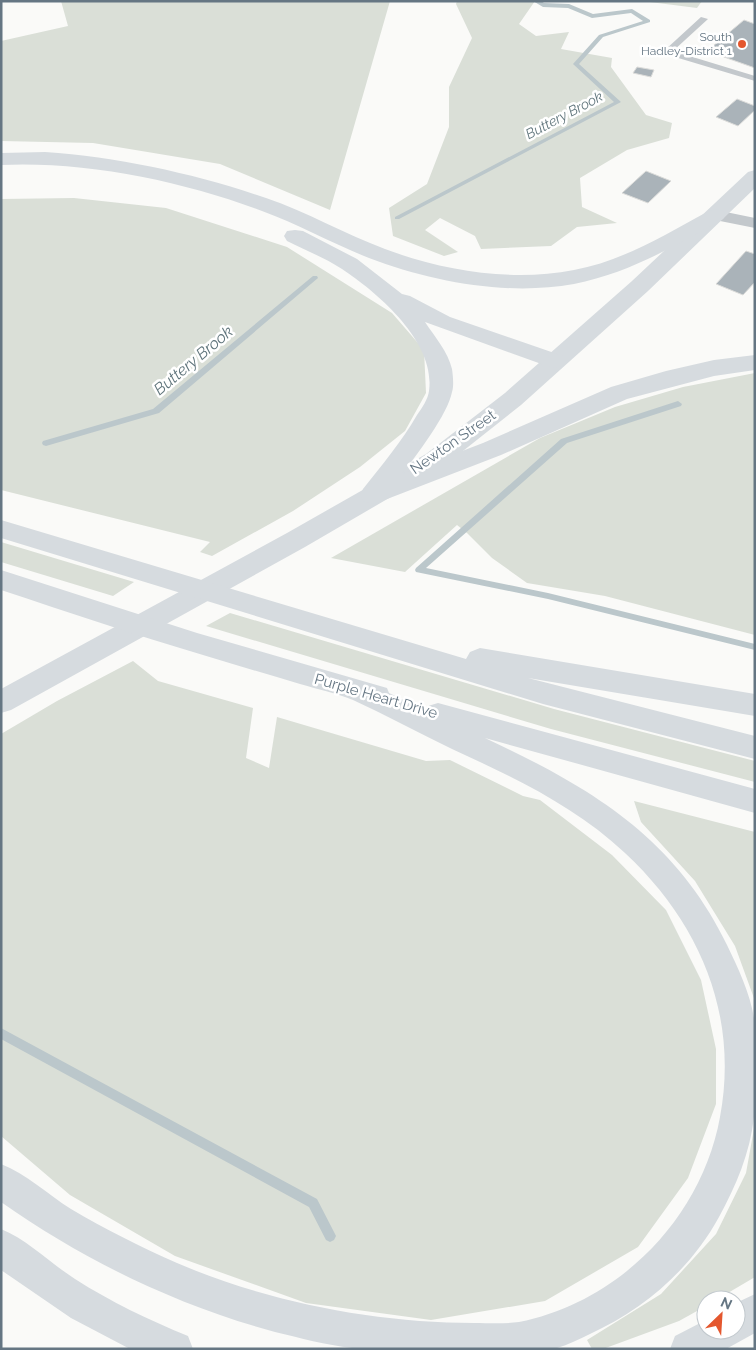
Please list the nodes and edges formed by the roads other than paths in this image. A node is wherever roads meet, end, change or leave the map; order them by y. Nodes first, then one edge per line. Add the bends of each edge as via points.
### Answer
1 (704, 20) dead end
2 (755, 79) edge
3 (1, 159) edge
4 (755, 176) edge
5 (1, 178) edge
6 (716, 215) junction
7 (755, 223) edge
8 (392, 296) junction
9 (555, 360) junction
10 (755, 362) edge
11 (372, 495) junction
12 (1, 529) edge
13 (5, 581) edge
14 (394, 648) junction
15 (359, 691) junction
16 (1, 702) edge
17 (755, 705) edge
18 (755, 748) edge
19 (755, 801) edge
20 (1, 1181) edge
21 (1, 1247) edge
22 (705, 1340) edge
23 (175, 1349) edge
24 (688, 1349) edge

1 - 2 lane via 668,52
3 - 6 main road via 96,162 213,188 286,213 400,262 441,273 480,278 551,278 602,271
4 - 6 main road, Newton Street
5 - 8 main road via 63,175 99,179 230,210 326,250
6 - 7 street
6 - 9 main road, Newton Street
8 - 9 main road via 442,322
8 - 11 main road via 409,313 432,349 440,369 441,391 412,443
9 - 11 main road, Newton Street via 513,399 434,460
10 - 11 main road via 666,379 619,394 492,450
11 - 16 main road, Newton Street
12 - 14 main road
13 - 15 main road, Purple Heart Drive via 253,661
14 - 17 main road via 518,665
14 - 18 main road via 616,713
15 - 19 main road, Purple Heart Drive
15 - 20 main road via 520,767 584,803 640,848 691,911 727,978 738,1015 742,1079 732,1146 721,1180 704,1213 682,1244 623,1297 554,1330 471,1347 379,1346 322,1337 212,1304 124,1262 42,1211
21 - 23 main road via 59,1290 111,1320
22 - 24 main road

